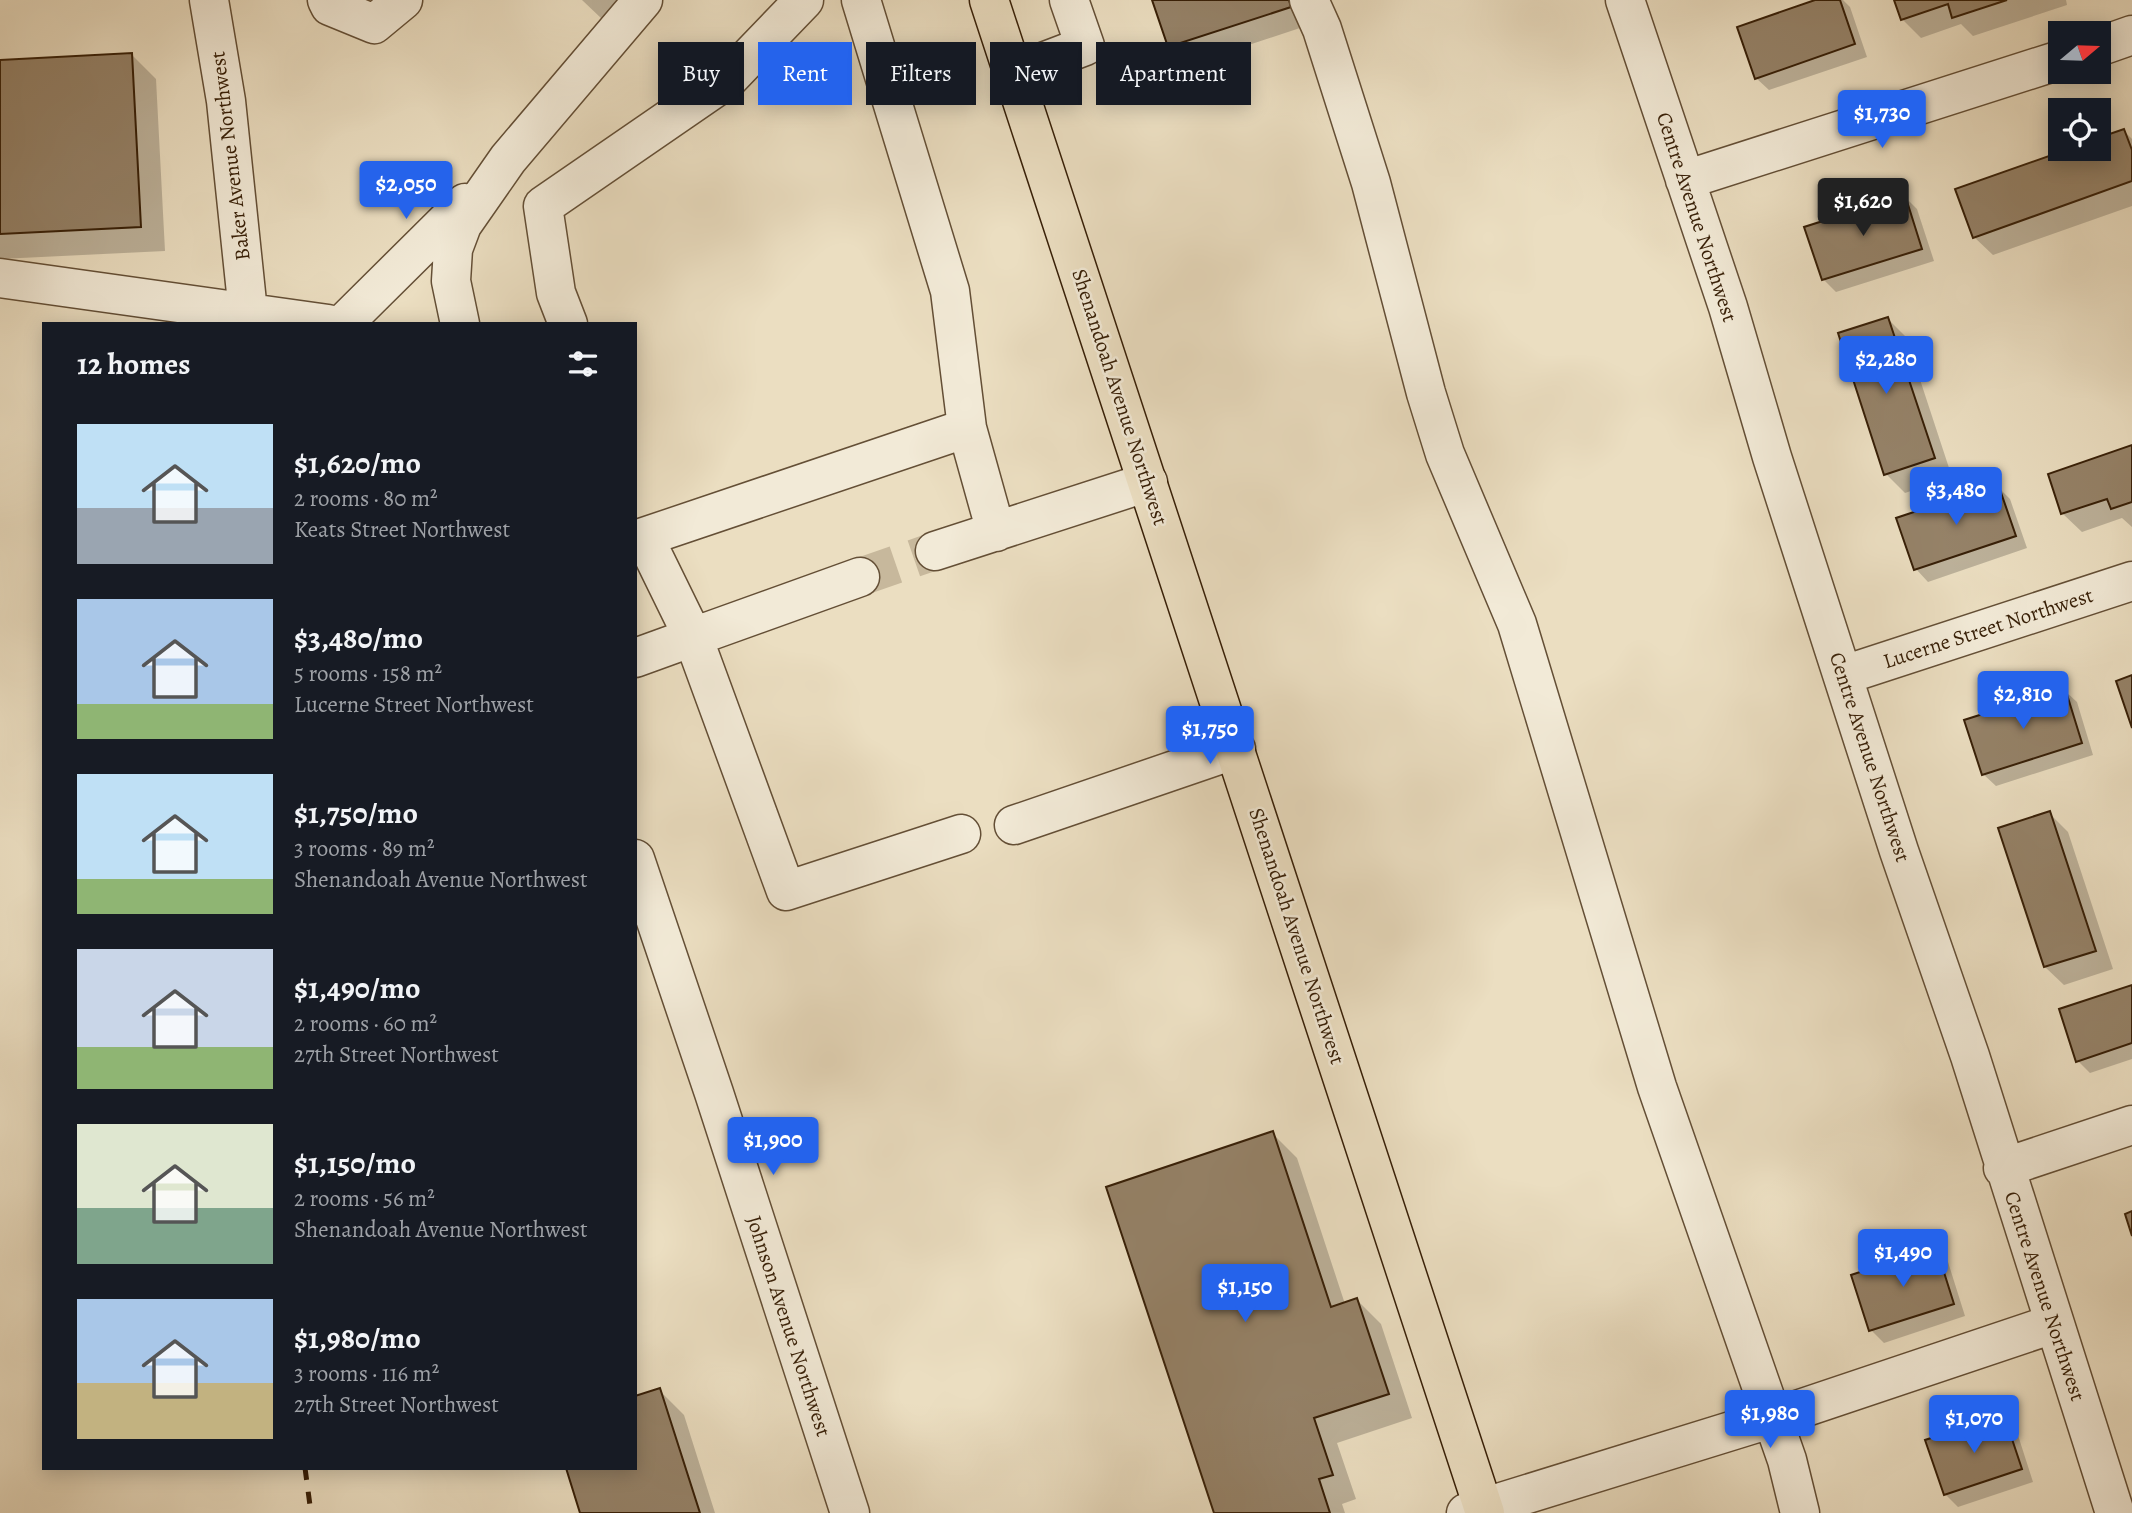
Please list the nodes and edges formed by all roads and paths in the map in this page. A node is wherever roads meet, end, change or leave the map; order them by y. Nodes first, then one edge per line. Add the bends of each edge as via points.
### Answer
1 (209, 0) edge
2 (327, 0) edge
3 (403, 0) edge
4 (643, 0) edge
5 (804, 0) edge
6 (860, 0) edge
7 (989, 0) edge
8 (1069, 0) edge
9 (1309, 0) edge
10 (1625, 0) edge
11 (2132, 35) edge
12 (1003, 42) edge
13 (2111, 42) edge
14 (1082, 47) edge
15 (2048, 64) edge
16 (1024, 105) edge
17 (508, 159) junction
18 (1685, 180) junction
19 (0, 278) edge
20 (248, 312) junction
21 (315, 322) edge
22 (345, 322) edge
23 (460, 322) edge
24 (567, 322) edge
25 (967, 428) junction
26 (1148, 482) junction
27 (640, 523) edge
28 (996, 531) junction
29 (936, 551) tunnel mouth
30 (860, 577) tunnel mouth
31 (2132, 581) edge
32 (693, 636) junction
33 (637, 657) edge
34 (1844, 675) junction
35 (1236, 749) junction
36 (1014, 825) dead end
37 (961, 834) dead end
38 (637, 865) edge
39 (2132, 1125) edge
40 (2003, 1168) junction
41 (2053, 1324) junction
42 (1773, 1418) junction
43 (1478, 1511) edge
44 (850, 1513) edge
45 (1800, 1513) edge
46 (2115, 1513) edge

1 - 20 street, Baker Avenue Northwest via 226,101
2 - 3 street via 330,6 374,24
4 - 17 street
5 - 24 street via 729,78 544,206 556,293
6 - 25 street via 950,291
7 - 12 main road, Shenandoah Avenue Northwest
8 - 14 street
9 - 42 street via 1371,183 1445,454 1517,624 1657,1087
10 - 18 street, Centre Avenue Northwest
11 - 13 street
15 - 18 street
16 - 26 main road, Shenandoah Avenue Northwest
17 - 22 street
17 - 23 street via 462,225 453,249 451,281
18 - 34 street, Centre Avenue Northwest
19 - 20 street
20 - 21 street
25 - 27 street
25 - 28 street
26 - 28 street
26 - 35 main road, Shenandoah Avenue Northwest
27 - 32 street
28 - 29 street
30 - 32 street
31 - 34 street, Lucerne Street Northwest
32 - 33 street
32 - 37 street via 786,891
34 - 40 street, Centre Avenue Northwest
35 - 36 street
35 - 43 main road, Shenandoah Avenue Northwest
38 - 44 street, Johnson Avenue Northwest
39 - 40 street
40 - 41 street, Centre Avenue Northwest
41 - 42 street
41 - 46 street, Centre Avenue Northwest
42 - 43 street
42 - 45 street

